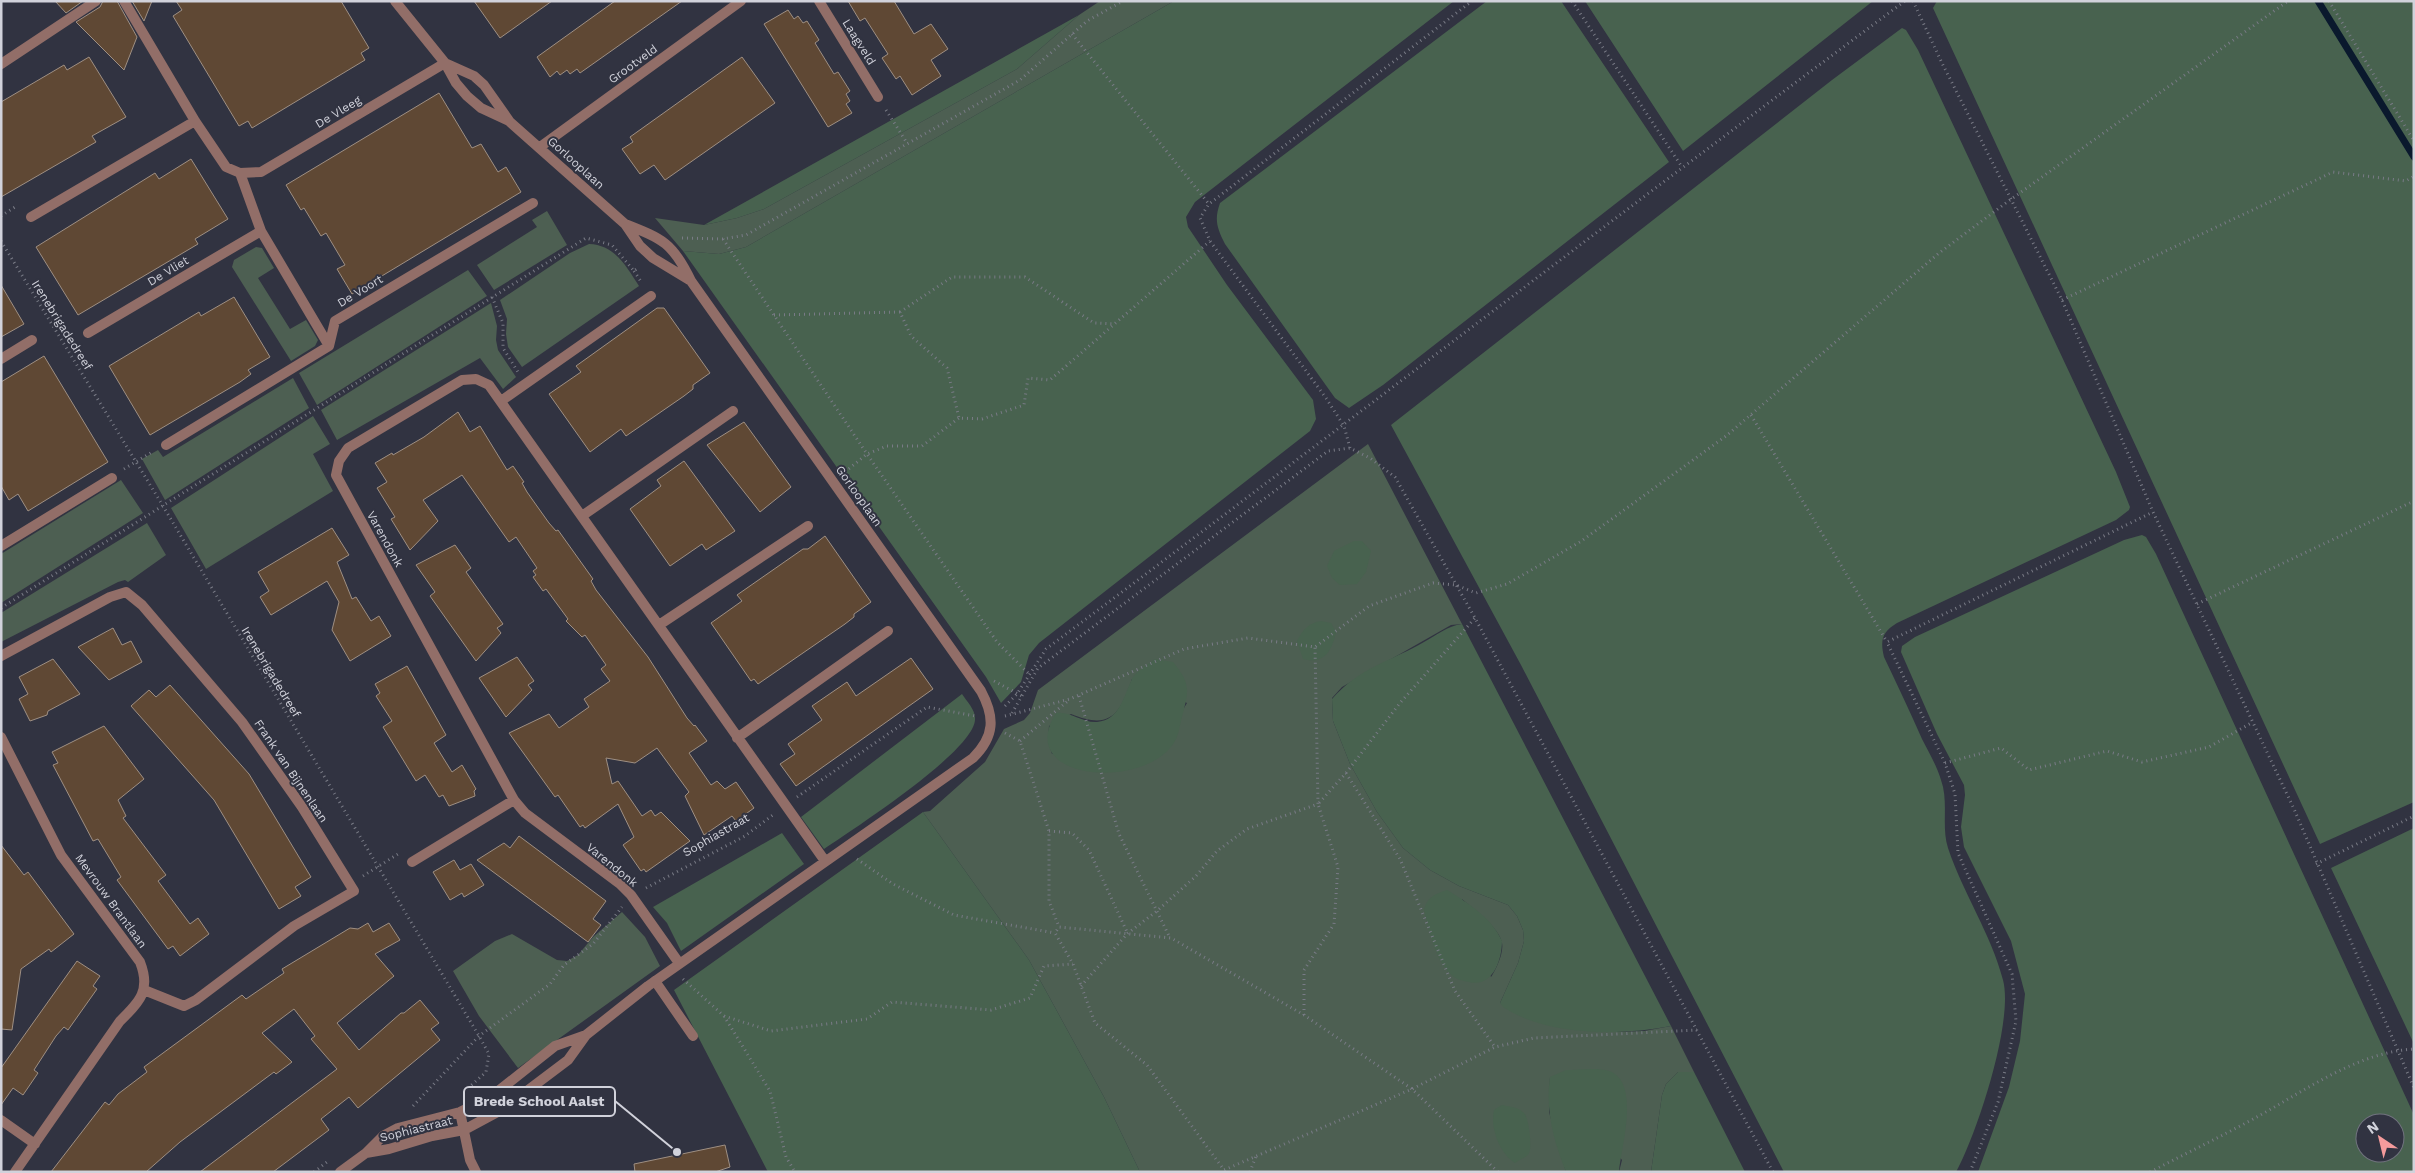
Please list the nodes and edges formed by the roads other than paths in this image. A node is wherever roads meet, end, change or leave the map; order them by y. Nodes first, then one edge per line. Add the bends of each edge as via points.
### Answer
1 (96, 1) edge
2 (124, 1) edge
3 (741, 1) edge
4 (819, 1) edge
5 (396, 2) edge
6 (445, 63) junction
7 (1, 64) edge
8 (878, 97) road end
9 (195, 121) junction
10 (510, 122) junction
11 (540, 147) junction
12 (240, 174) junction
13 (533, 203) dead end
14 (31, 217) dead end
15 (625, 224) junction
16 (261, 231) junction
17 (691, 280) junction
18 (651, 296) dead end
19 (88, 333) dead end
20 (32, 340) dead end
21 (329, 346) junction
22 (1, 359) edge
23 (501, 401) junction
24 (733, 411) dead end
25 (166, 445) dead end
26 (112, 478) dead end
27 (582, 516) junction
28 (808, 526) dead end
29 (1, 546) edge
30 (659, 625) junction
31 (888, 631) dead end
32 (1, 656) edge
33 (991, 726) joint
34 (1, 737) edge
35 (737, 738) junction
36 (514, 800) junction
37 (414, 860) road end
38 (825, 861) junction
39 (675, 966) junction
40 (655, 981) junction
41 (144, 990) junction
42 (586, 1035) junction
43 (693, 1036) dead end
44 (460, 1112) junction
45 (1, 1120) edge
46 (464, 1130) junction
47 (35, 1144) junction
48 (366, 1153) junction
49 (15, 1172) edge
50 (340, 1172) edge
51 (476, 1172) edge

1 - 7 street
2 - 9 street
3 - 11 street, Grootveld
4 - 8 street, Laagveld
5 - 6 street, Gorlooplaan
6 - 10 street, Gorlooplaan via 456,83 481,108
6 - 10 street, Gorlooplaan via 474,76 484,85
6 - 12 street, De Vleeg via 261,172
9 - 12 street via 226,167
9 - 14 street
10 - 11 street, Gorlooplaan
11 - 15 street, Gorlooplaan
12 - 16 street
13 - 21 street, De Voort via 335,320
15 - 17 street, Gorlooplaan via 653,258
15 - 17 street, Gorlooplaan via 670,246 680,257
16 - 19 street, De Vliet
16 - 21 street
17 - 33 street, Gorlooplaan via 981,691 990,706
18 - 23 street
20 - 22 street
21 - 25 street
23 - 27 street, Varendonk
23 - 36 street, Varendonk via 489,385 476,379 462,380 348,448 339,461 336,475
24 - 27 street
26 - 29 street
27 - 30 street, Varendonk
28 - 30 street
30 - 35 street, Varendonk
31 - 35 street
32 - 41 street, Frank van Bijnenlaan via 110,597 126,592 142,605 242,722 302,807 354,891 294,926 184,1006
33 - 38 street, Sophiastraat via 981,750 973,758
34 - 41 street, Mevrouw Brantlaan via 61,855 140,962 146,976
35 - 38 street, Varendonk
36 - 37 street
36 - 39 street, Varendonk via 525,813 631,895
38 - 39 street, Sophiastraat
39 - 40 street, Sophiastraat
40 - 42 street, Sophiastraat
40 - 43 street
41 - 47 street
42 - 44 street, Sophiastraat via 555,1046 492,1096
42 - 46 street, Sophiastraat via 568,1060 503,1109
44 - 46 street
44 - 48 street, Sophiastraat via 398,1128 383,1136
45 - 47 street
46 - 48 street, Sophiastraat
46 - 51 street
47 - 49 street
48 - 50 street, Sophiastraat

